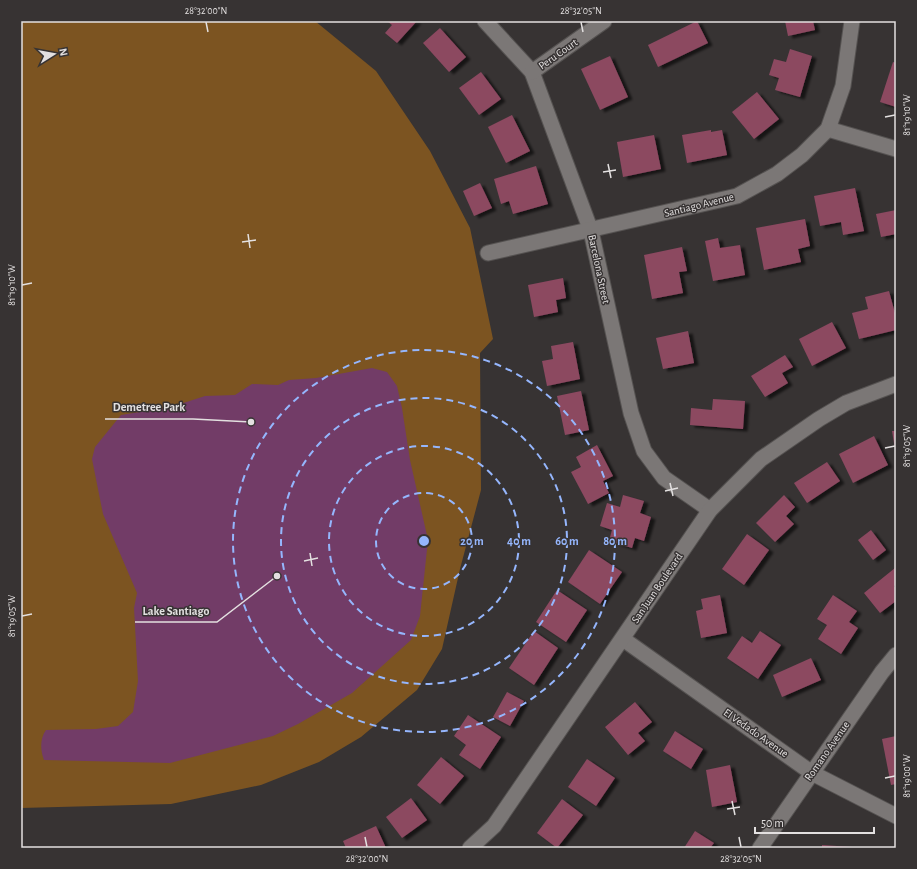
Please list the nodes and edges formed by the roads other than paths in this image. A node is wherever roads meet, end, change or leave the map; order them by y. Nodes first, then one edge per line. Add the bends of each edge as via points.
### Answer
1 (485, 21) edge
2 (604, 21) edge
3 (852, 21) edge
4 (532, 72) junction
5 (828, 129) junction
6 (896, 149) edge
7 (591, 230) junction
8 (488, 253) dead end
9 (896, 384) edge
10 (710, 510) junction
11 (623, 639) junction
12 (896, 655) edge
13 (812, 773) junction
14 (896, 816) edge
15 (470, 848) edge
16 (760, 848) edge

1 - 4 street, Barcelona Street
2 - 4 street, Peru Court
3 - 5 street, Santiago Avenue via 843,86
4 - 7 street, Barcelona Street
5 - 6 street
5 - 7 street, Santiago Avenue via 802,155 777,174 737,196
7 - 8 street, Santiago Avenue
7 - 10 street, Barcelona Street via 631,413 644,451 664,478
9 - 10 street, San Juan Boulevard via 846,403 819,419 762,459
10 - 11 street, San Juan Boulevard
11 - 13 street, El Vedado Avenue
11 - 15 street, San Juan Boulevard via 494,826
12 - 13 street, Romano Avenue
13 - 14 street, El Vedado Avenue
13 - 16 street, Romano Avenue

